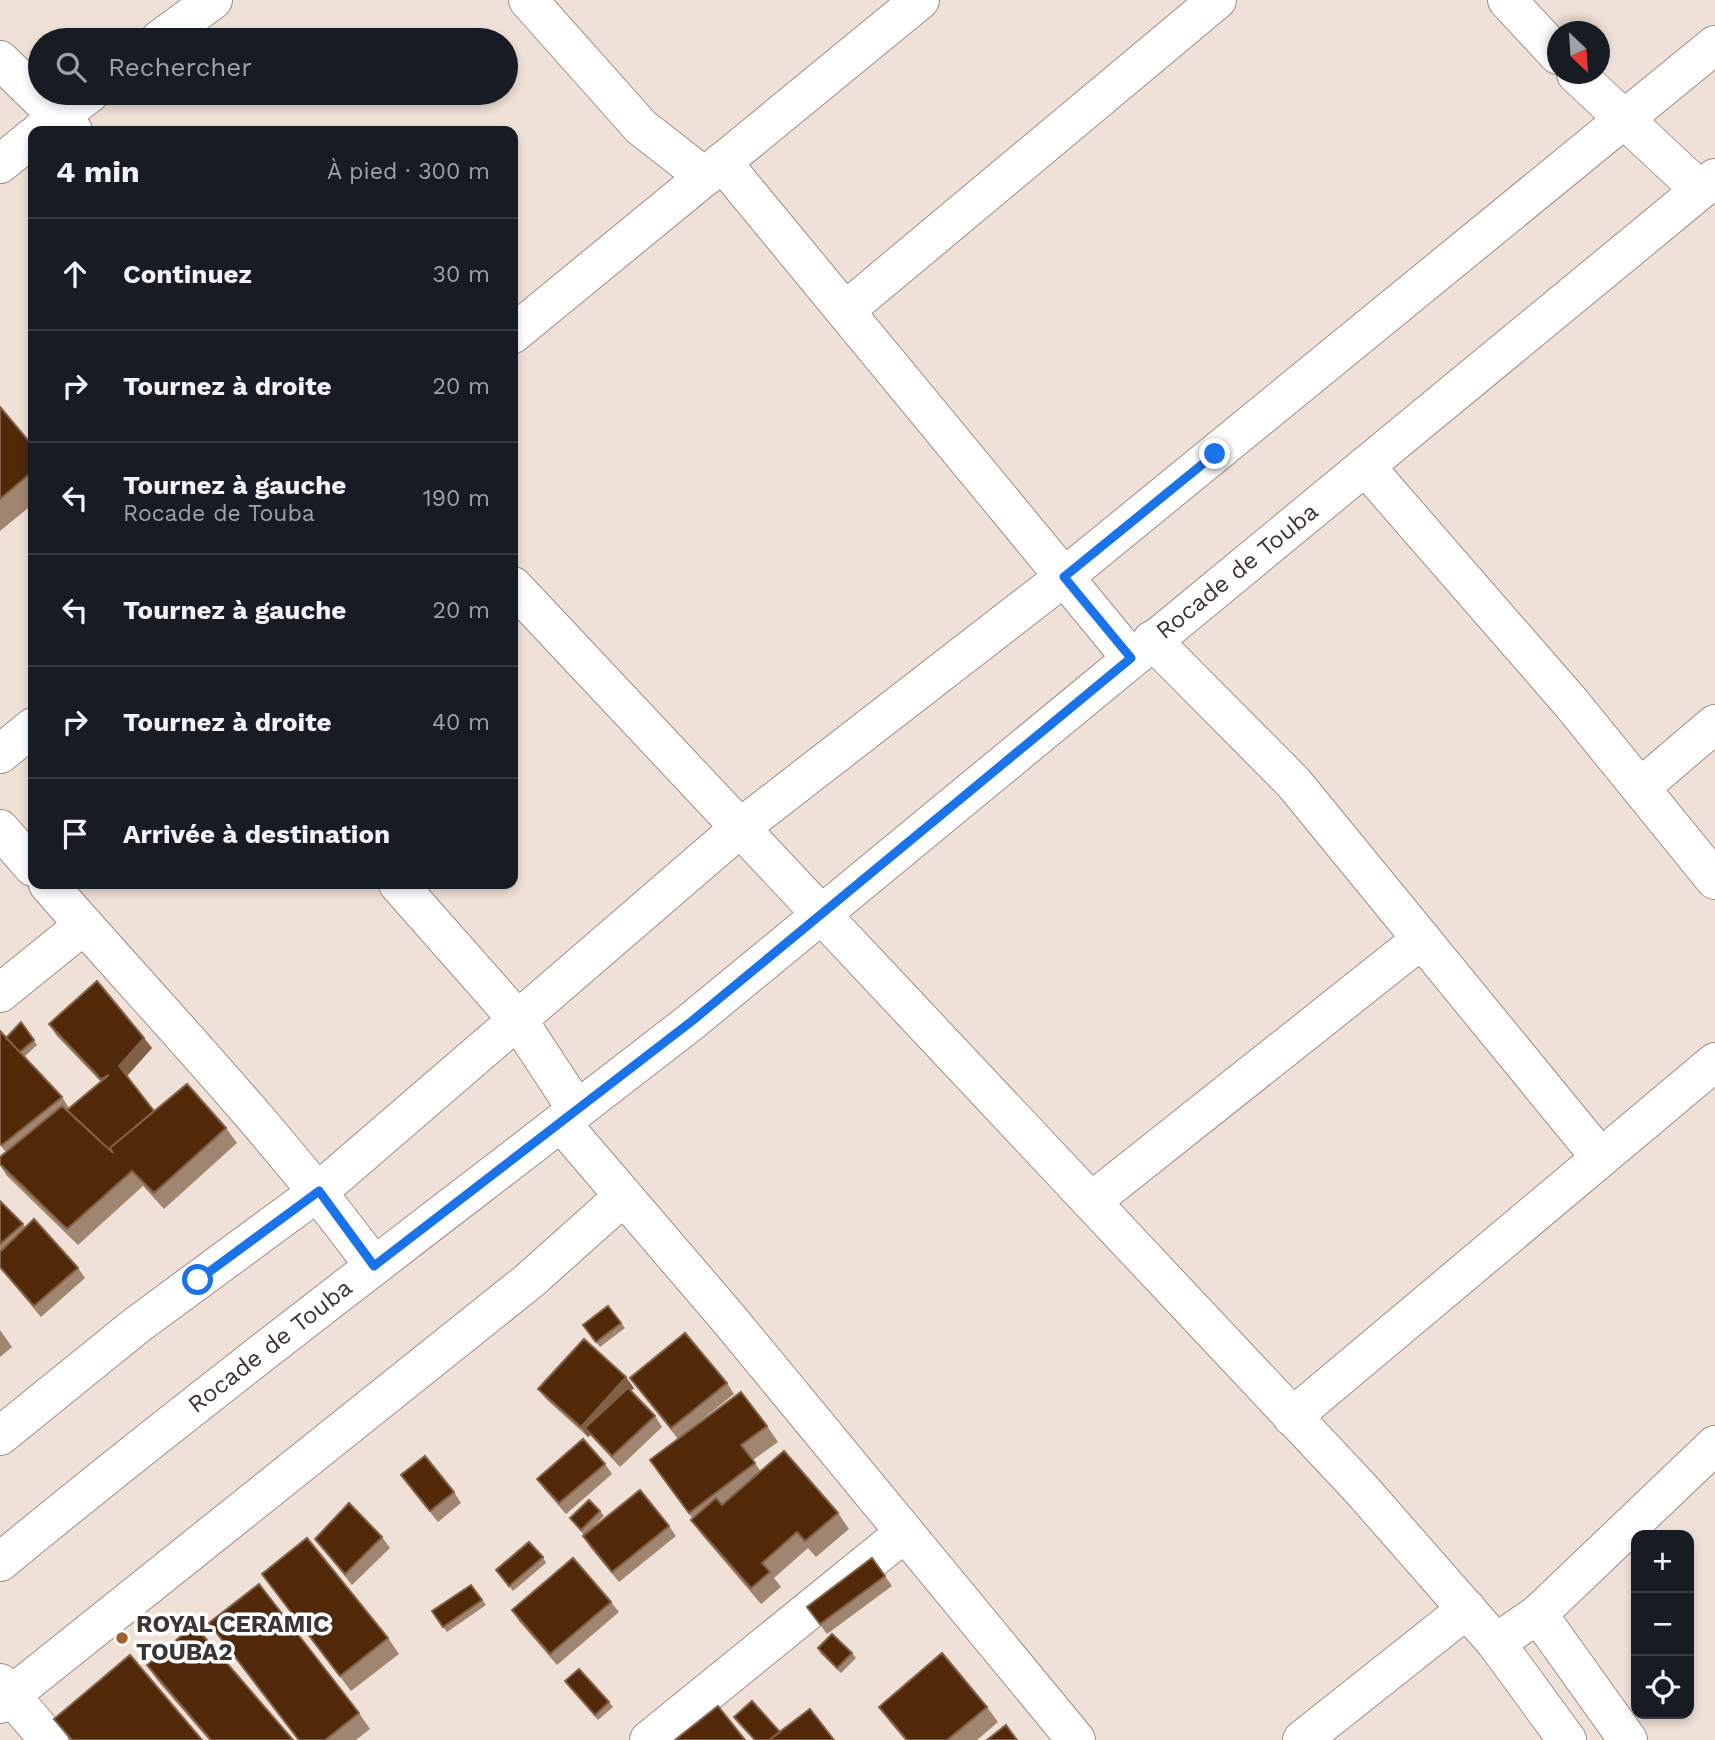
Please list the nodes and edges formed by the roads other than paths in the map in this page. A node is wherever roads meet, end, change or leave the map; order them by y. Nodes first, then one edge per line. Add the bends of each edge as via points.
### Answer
1 (213, 0) edge
2 (528, 0) edge
3 (920, 0) edge
4 (1217, 0) edge
5 (1507, 0) edge
6 (175, 28) edge
7 (1547, 43) edge
8 (1715, 45) edge
9 (0, 60) edge
10 (1586, 84) edge
11 (28, 98) edge
12 (33, 105) edge
13 (77, 105) edge
14 (1624, 120) junction
15 (49, 126) edge
16 (54, 126) edge
17 (28, 145) edge
18 (0, 164) edge
19 (713, 170) junction
20 (1707, 184) edge
21 (846, 310) junction
22 (518, 330) edge
23 (1365, 466) junction
24 (1064, 577) junction
25 (518, 591) edge
26 (1142, 649) junction
27 (1715, 724) edge
28 (28, 731) edge
29 (0, 754) edge
30 (1641, 787) junction
31 (740, 828) junction
32 (0, 829) edge
33 (28, 861) edge
34 (1715, 880) edge
35 (52, 889) edge
36 (402, 889) edge
37 (822, 914) junction
38 (84, 925) junction
39 (1422, 939) junction
40 (0, 993) edge
41 (518, 1020) junction
42 (1715, 1062) edge
43 (569, 1117) junction
44 (1600, 1157) junction
45 (319, 1191) junction
46 (624, 1196) junction
47 (1092, 1201) junction
48 (374, 1266) junction
49 (1292, 1417) junction
50 (0, 1436) edge
51 (1715, 1445) edge
52 (903, 1534) junction
53 (0, 1562) edge
54 (1467, 1609) junction
55 (1538, 1614) junction
56 (1496, 1643) junction
57 (3, 1694) edge
58 (49, 1740) edge
59 (649, 1740) edge
60 (1076, 1740) edge
61 (1302, 1740) edge
62 (1567, 1740) edge
63 (1628, 1740) edge

1 - 6 street
2 - 19 street via 640,127
3 - 19 street
4 - 21 street
5 - 7 street
8 - 14 street
9 - 11 street
10 - 14 street
12 - 15 street
13 - 16 street
14 - 20 street
14 - 24 street
17 - 18 street
19 - 21 street
19 - 22 street
20 - 23 street, Rocade de Touba
21 - 24 street
23 - 26 street, Rocade de Touba
23 - 30 street
24 - 26 street
24 - 31 street
25 - 31 street
26 - 37 street, Rocade de Touba
26 - 39 street via 1293,782
27 - 30 street
28 - 29 street
30 - 34 street
31 - 37 street
31 - 41 street
32 - 33 street
35 - 38 street
36 - 41 street
37 - 43 street, Rocade de Touba
37 - 47 street
38 - 40 street
38 - 45 street
39 - 44 street
39 - 47 street
41 - 43 street
41 - 45 street
42 - 44 street
43 - 46 street
43 - 48 street, Rocade de Touba
44 - 49 street
45 - 48 street
45 - 50 street via 137,1325
46 - 52 street
46 - 57 street via 529,1282
47 - 49 street
48 - 53 street, Rocade de Touba
49 - 54 street
51 - 55 street
52 - 59 street
52 - 60 street
54 - 56 street
54 - 61 street
55 - 56 street
55 - 63 street
56 - 62 street
57 - 58 street

